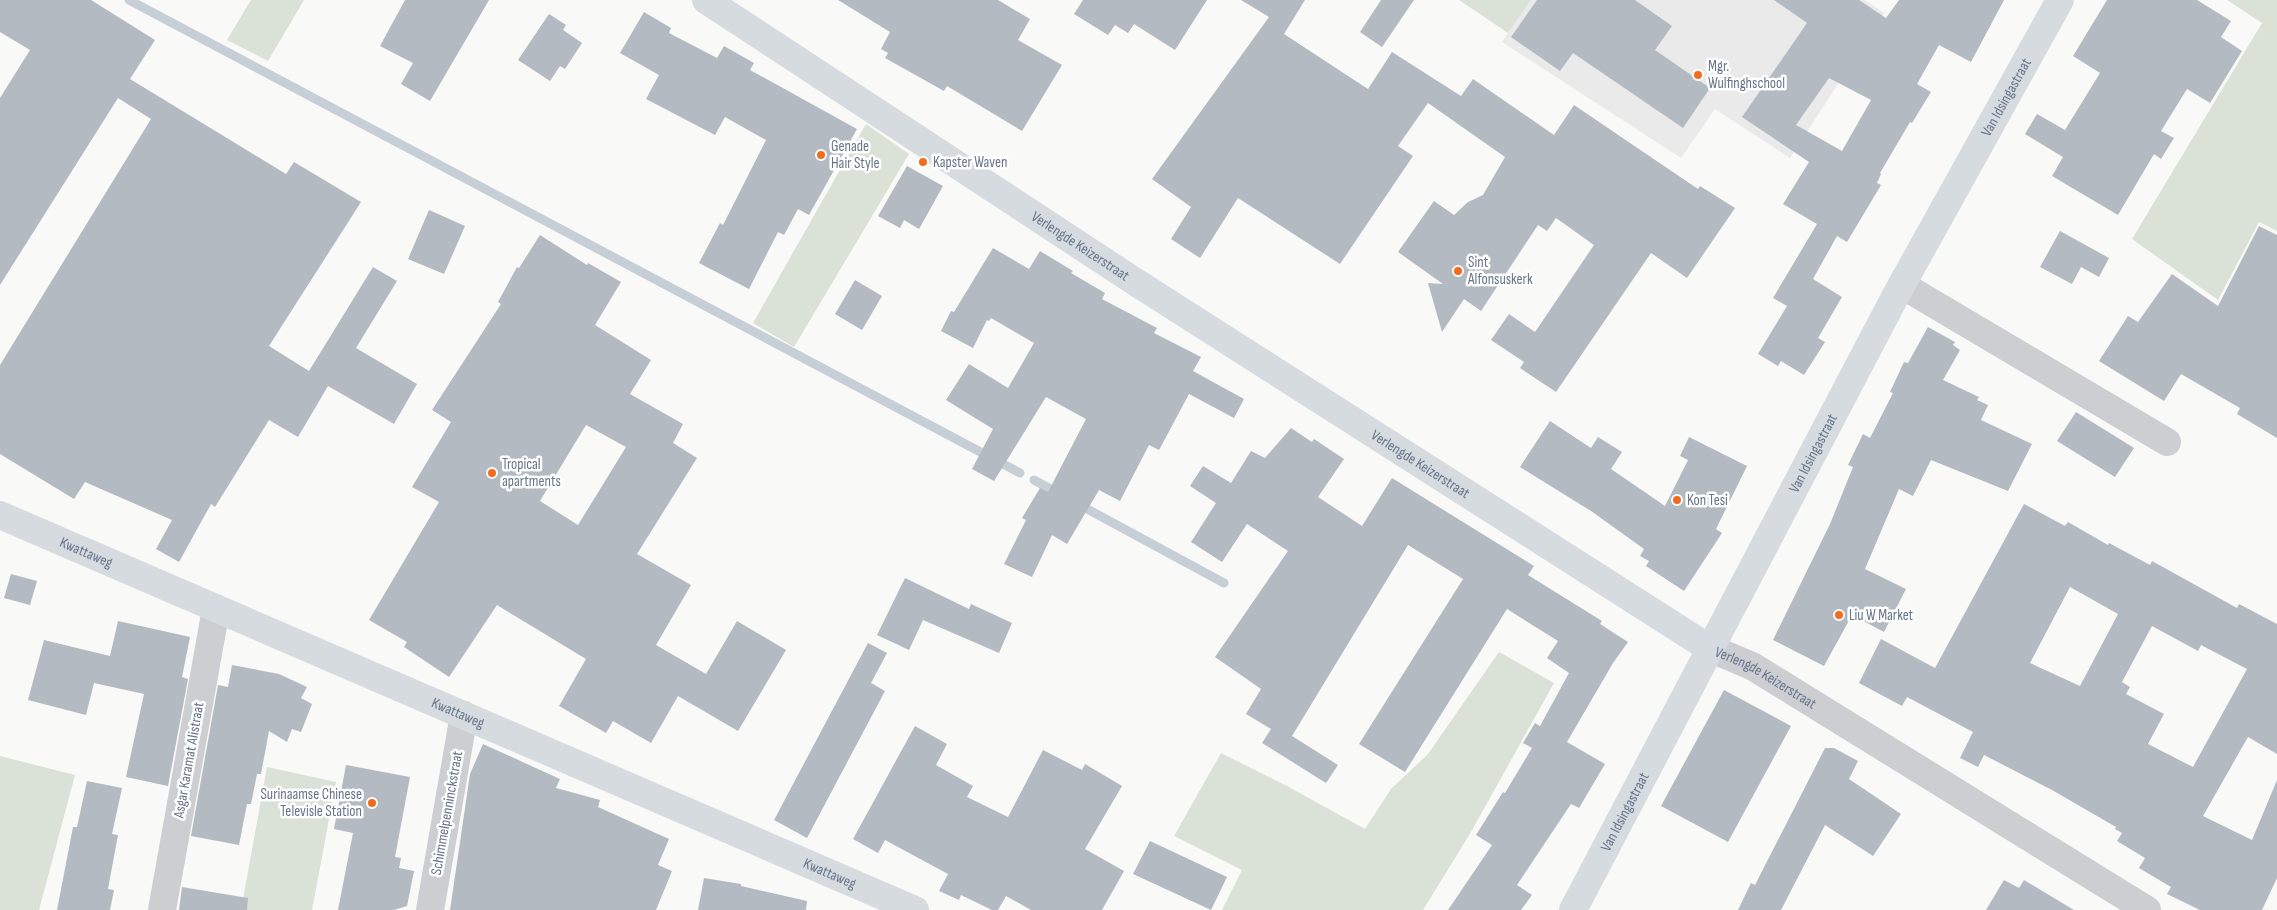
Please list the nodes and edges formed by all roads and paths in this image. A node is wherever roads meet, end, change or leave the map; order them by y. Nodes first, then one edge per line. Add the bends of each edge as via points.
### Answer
1 (706, 0) edge
2 (2060, 0) edge
3 (1902, 284) junction
4 (2167, 442) dead end
5 (0, 515) edge
6 (216, 609) junction
7 (1709, 648) junction
8 (464, 716) junction
9 (162, 910) edge
10 (430, 910) edge
11 (915, 910) edge
12 (1573, 910) edge
13 (2147, 910) edge

1 - 7 main road, Verlengde Keizerstraat via 1134,281
2 - 3 main road, Van Idsingastraat
3 - 4 street
3 - 7 main road, Van Idsingastraat
5 - 6 main road, Kwattaweg
6 - 8 main road, Kwattaweg
6 - 9 street, Asgar Karamat Alistraat
7 - 12 main road, Van Idsingastraat
7 - 13 street, Verlengde Keizerstraat via 1752,666
8 - 10 street, Schimmelpenninckstraat
8 - 11 main road, Kwattaweg

